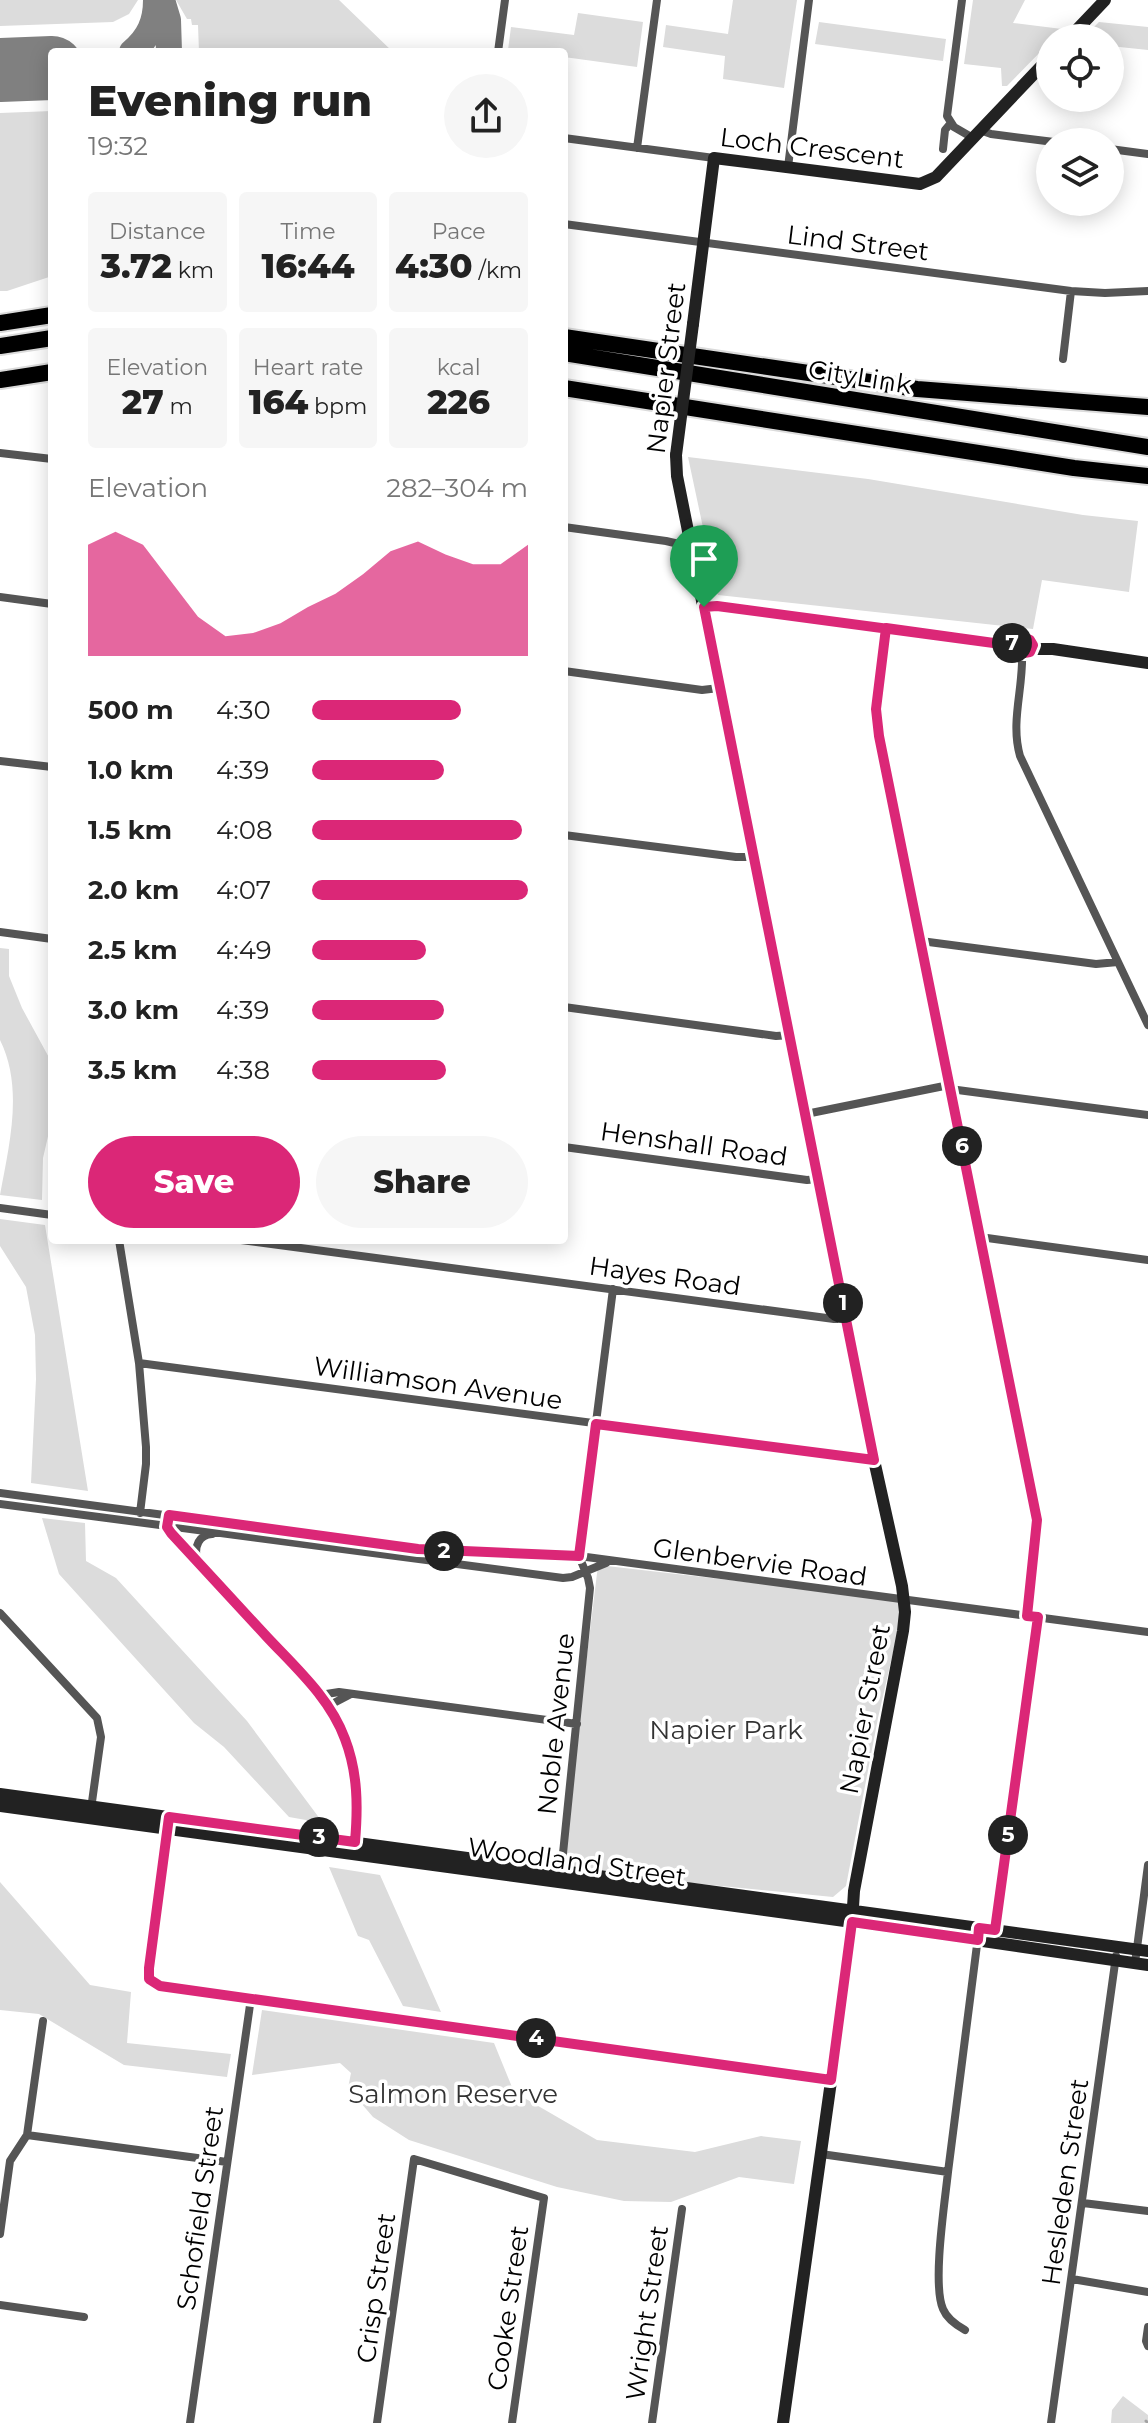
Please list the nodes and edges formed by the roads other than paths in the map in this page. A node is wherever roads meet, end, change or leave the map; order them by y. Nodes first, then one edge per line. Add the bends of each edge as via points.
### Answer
1 (505, 0) edge
2 (657, 0) edge
3 (809, 0) edge
4 (962, 0) edge
5 (1105, 0) edge
6 (1082, 24) edge
7 (499, 48) edge
8 (1036, 72) edge
9 (950, 124) junction
10 (976, 134) junction
11 (568, 139) edge
12 (1036, 140) edge
13 (637, 148) junction
14 (943, 149) dead end
15 (1124, 151) edge
16 (1148, 154) edge
17 (714, 158) junction
18 (788, 167) junction
19 (568, 225) edge
20 (703, 242) junction
21 (1071, 291) junction
22 (1148, 291) edge
23 (48, 316) edge
24 (0, 323) edge
25 (568, 338) edge
26 (48, 339) edge
27 (0, 346) edge
28 (568, 354) edge
29 (1063, 359) dead end
30 (48, 373) edge
31 (0, 380) edge
32 (568, 389) edge
33 (1148, 407) edge
34 (1148, 447) edge
35 (0, 453) edge
36 (48, 459) edge
37 (1148, 476) edge
38 (568, 528) edge
39 (691, 541) junction
40 (0, 597) edge
41 (48, 603) edge
42 (704, 607) junction
43 (886, 628) junction
44 (1026, 648) junction
45 (1148, 663) edge
46 (568, 672) edge
47 (719, 688) junction
48 (0, 761) edge
49 (48, 767) edge
50 (568, 836) edge
51 (755, 857) junction
52 (0, 932) edge
53 (48, 938) edge
54 (921, 941) junction
55 (1118, 962) junction
56 (568, 1008) edge
57 (1148, 1025) edge
58 (791, 1035) junction
59 (950, 1087) junction
60 (806, 1114) junction
61 (1148, 1115) edge
62 (568, 1148) edge
63 (818, 1179) junction
64 (0, 1208) edge
65 (48, 1214) edge
66 (980, 1237) junction
67 (120, 1244) edge
68 (271, 1244) edge
69 (1148, 1260) edge
70 (613, 1289) junction
71 (846, 1319) junction
72 (139, 1363) junction
73 (596, 1424) junction
74 (874, 1460) junction
75 (0, 1493) edge
76 (22, 1496) junction
77 (0, 1504) edge
78 (21, 1507) junction
79 (140, 1511) junction
80 (169, 1515) junction
81 (138, 1523) junction
82 (167, 1527) junction
83 (217, 1533) junction
84 (579, 1556) junction
85 (198, 1562) junction
86 (611, 1562) junction
87 (585, 1571) junction
88 (905, 1600) junction
89 (0, 1613) edge
90 (1027, 1616) junction
91 (1038, 1617) junction
92 (1148, 1632) edge
93 (352, 1694) junction
94 (320, 1695) junction
95 (328, 1706) junction
96 (577, 1724) junction
97 (0, 1794) edge
98 (0, 1806) edge
99 (91, 1812) junction
100 (168, 1822) junction
101 (355, 1848) junction
102 (1148, 1865) edge
103 (561, 1876) junction
104 (852, 1916) junction
105 (978, 1934) junction
106 (994, 1936) junction
107 (1116, 1954) junction
108 (1142, 1957) edge
109 (251, 1998) junction
110 (43, 2021) dead end
111 (831, 2080) junction
112 (27, 2135) junction
113 (821, 2154) junction
114 (227, 2162) junction
115 (948, 2172) junction
116 (544, 2198) joint
117 (1083, 2203) junction
118 (682, 2209) dead end
119 (1148, 2211) edge
120 (0, 2234) edge
121 (1072, 2279) junction
122 (1148, 2292) edge
123 (0, 2305) edge
124 (84, 2317) dead end
125 (1148, 2327) edge
126 (965, 2330) dead end
127 (1148, 2346) edge
128 (190, 2423) edge
129 (377, 2423) edge
130 (512, 2423) edge
131 (652, 2423) edge
132 (783, 2423) edge
133 (1051, 2423) edge

1 - 7 street
2 - 13 street
3 - 18 street
4 - 9 street
5 - 6 street
8 - 10 street, Loch Crescent
9 - 10 street
9 - 14 street
10 - 12 street
10 - 18 street, Loch Crescent via 936,177 920,184
11 - 13 street, Loch Crescent
13 - 17 street, Loch Crescent
15 - 16 street
17 - 18 street, Loch Crescent
17 - 20 street, Napier Street
19 - 20 street, Lind Street
20 - 21 street, Lind Street
20 - 39 street, Napier Street, bridge via 676,455
21 - 22 street, Lind Street
21 - 29 street
23 - 24 highway
25 - 33 highway via 917,389
26 - 27 highway
28 - 34 highway, CityLink
30 - 31 highway
32 - 37 highway
35 - 36 street
38 - 39 street
39 - 42 street, Napier Street
40 - 41 street
42 - 43 street
42 - 47 street, Napier Street
43 - 44 street
43 - 54 street via 877,719
44 - 45 street
44 - 55 street via 1015,728 1020,756
46 - 47 street
47 - 51 street, Napier Street
48 - 49 street
50 - 51 street
51 - 58 street, Napier Street
52 - 53 street
54 - 55 street via 1096,964
54 - 59 street
55 - 57 street
56 - 58 street
58 - 60 street, Napier Street
59 - 60 street
59 - 61 street
59 - 66 street
60 - 63 street, Napier Street
62 - 63 street, Henshall Road
63 - 71 street, Napier Street
64 - 65 street
66 - 69 street
66 - 90 street via 1037,1520
67 - 72 street
68 - 70 street, Hayes Road
70 - 71 street, Hayes Road
70 - 73 street
71 - 74 street, Napier Street
72 - 73 street, Williamson Avenue
72 - 79 street via 146,1456
73 - 74 street, Williamson Avenue
73 - 84 street
74 - 88 street, Napier Street
75 - 76 street, Glenbervie Road
76 - 78 street
76 - 79 street, Glenbervie Road
77 - 78 street, Glenbervie Road
78 - 81 street, Glenbervie Road
79 - 80 street, Glenbervie Road
79 - 81 street
80 - 82 street
80 - 84 street, Glenbervie Road via 418,1549
81 - 82 street, Glenbervie Road
82 - 83 street, Glenbervie Road
82 - 85 street
83 - 85 street via 200,1539
83 - 87 street, Glenbervie Road via 563,1578
84 - 86 street, Glenbervie Road
84 - 87 street, Noble Avenue
85 - 94 street
86 - 87 street, Glenbervie Road
86 - 88 street, Glenbervie Road
87 - 96 street, Noble Avenue via 590,1588
88 - 90 street, Glenbervie Road
88 - 104 street, Napier Street
89 - 99 street via 97,1718 101,1737
90 - 91 street, Glenbervie Road
91 - 92 street, Glenbervie Road
91 - 106 street
93 - 94 street
93 - 95 street
93 - 96 street
94 - 95 street
95 - 101 street via 345,1737 355,1775
96 - 103 street, Noble Avenue
97 - 99 street, Woodland Street
98 - 99 street, Woodland Street
99 - 100 street, Woodland Street
100 - 101 street, Woodland Street
100 - 109 street via 149,1979 160,1986
101 - 103 street, Woodland Street
102 - 108 street
103 - 104 street, Woodland Street
104 - 105 street, Woodland Street
104 - 111 street, Napier Street
105 - 106 street, Woodland Street
105 - 115 street
106 - 107 street, Woodland Street
107 - 108 street, Woodland Street
107 - 117 street, Hesleden Street
109 - 111 street
109 - 114 street, Schofield Street
110 - 112 street
111 - 113 street, Napier Street
112 - 114 street
112 - 120 street via 10,2161
113 - 115 street
113 - 132 street, Napier Street
114 - 128 street, Schofield Street
115 - 126 street via 941,2305
116 - 129 street, Crisp Street via 414,2159
116 - 130 street, Cooke Street
117 - 119 street
117 - 121 street, Hesleden Street
118 - 131 street, Wright Street
121 - 122 street
121 - 133 street, Hesleden Street
123 - 124 street
125 - 127 street

